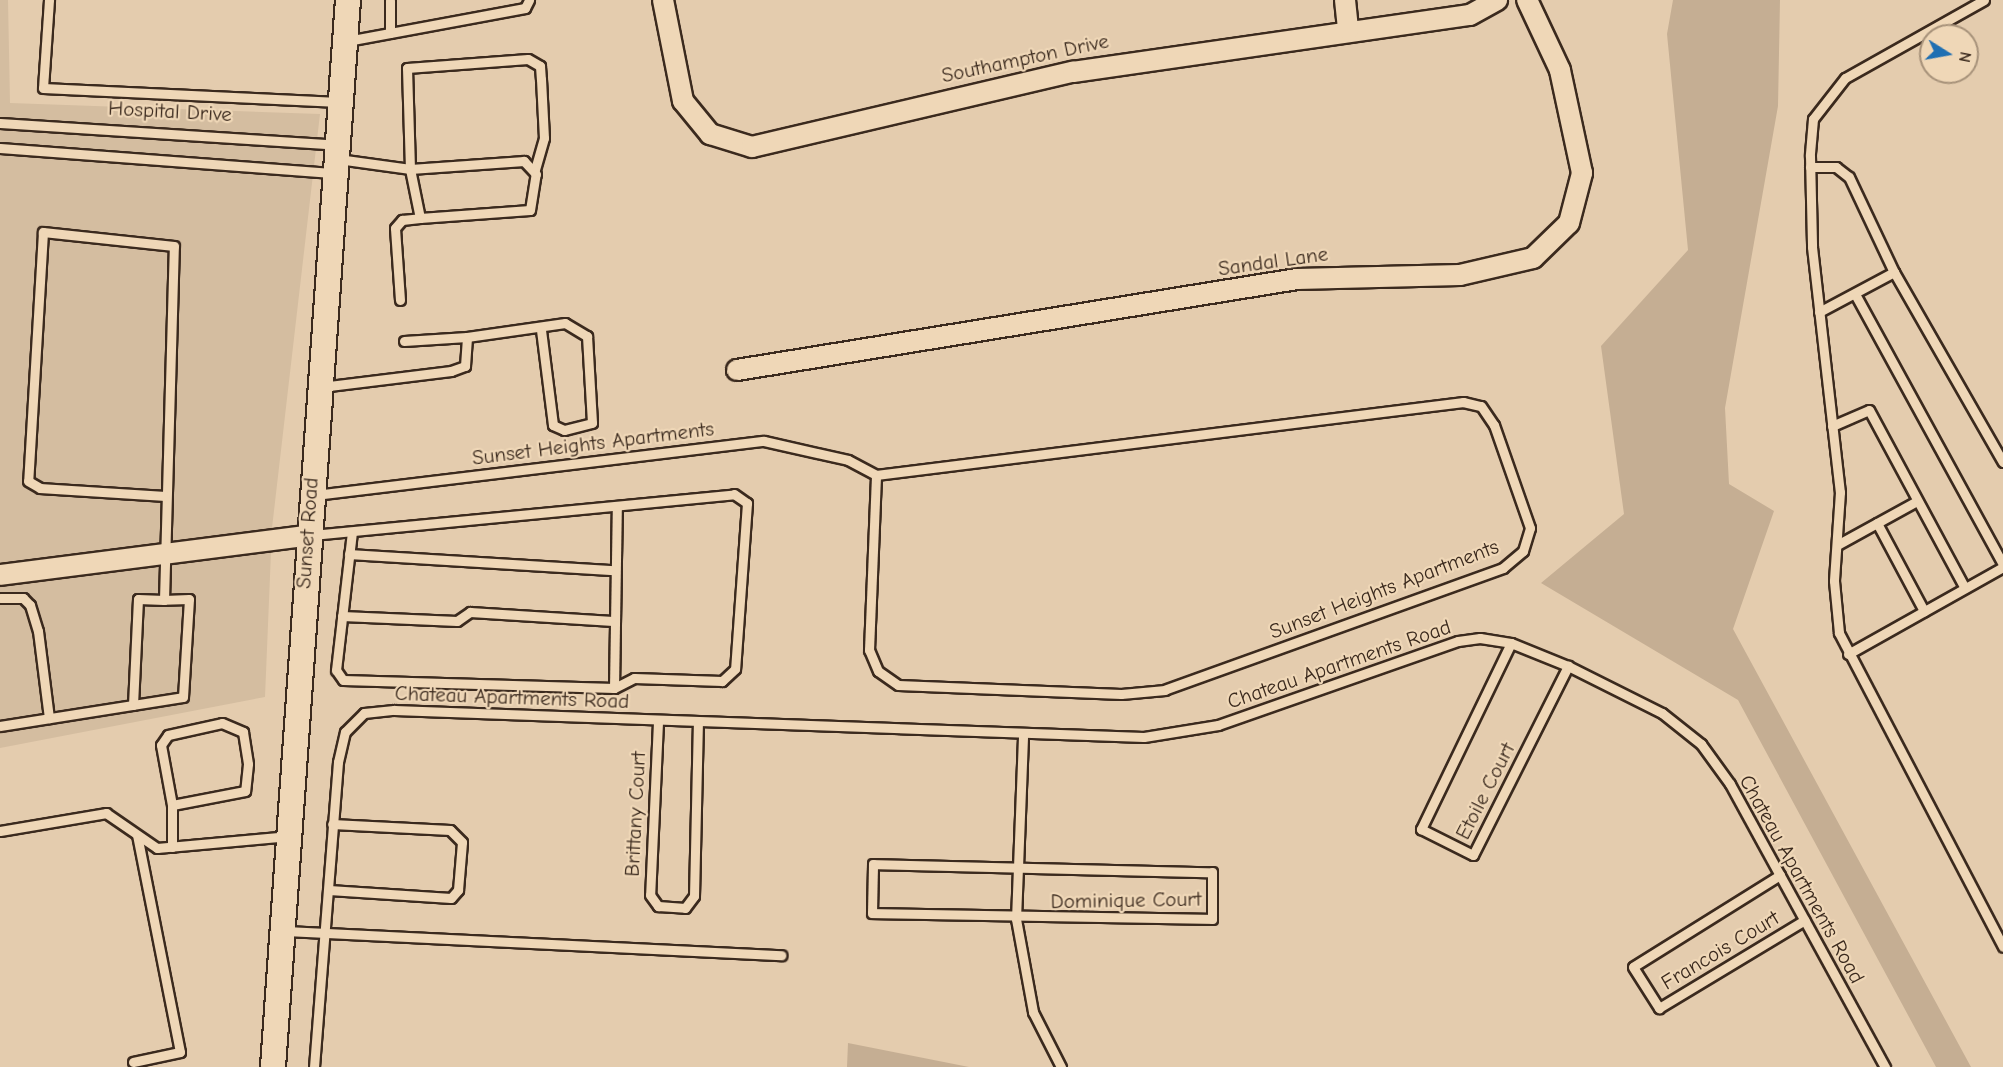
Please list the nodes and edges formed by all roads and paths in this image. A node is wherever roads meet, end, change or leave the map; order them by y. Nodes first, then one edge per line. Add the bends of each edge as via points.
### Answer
1 (49, 0) edge
2 (348, 0) edge
3 (390, 0) edge
4 (529, 0) edge
5 (663, 0) edge
6 (1345, 0) edge
7 (1497, 0) edge
8 (1527, 0) edge
9 (1984, 0) edge
10 (1347, 30) junction
11 (390, 33) junction
12 (345, 42) junction
13 (340, 102) junction
14 (0, 123) edge
15 (0, 148) edge
16 (336, 159) junction
17 (1810, 167) junction
18 (410, 169) junction
19 (534, 172) junction
20 (420, 218) junction
21 (1894, 272) junction
22 (1856, 294) junction
23 (400, 300) dead end
24 (1819, 312) junction
25 (541, 330) junction
26 (467, 337) junction
27 (404, 341) dead end
28 (737, 370) dead end
29 (318, 387) junction
30 (1832, 426) junction
31 (2003, 462) edge
32 (876, 475) junction
33 (310, 495) junction
34 (165, 496) junction
35 (1917, 501) junction
36 (617, 506) junction
37 (1877, 523) junction
38 (352, 532) junction
39 (306, 536) junction
40 (1838, 545) junction
41 (350, 554) junction
42 (163, 555) junction
43 (2003, 565) edge
44 (615, 570) junction
45 (0, 575) edge
46 (1965, 588) junction
47 (0, 598) edge
48 (164, 600) junction
49 (1924, 611) junction
50 (342, 616) junction
51 (613, 621) junction
52 (1511, 643) junction
53 (1848, 654) junction
54 (1568, 666) junction
55 (614, 688) junction
56 (133, 705) junction
57 (49, 718) junction
58 (658, 722) junction
59 (698, 724) junction
60 (0, 726) edge
61 (1023, 737) junction
62 (172, 805) junction
63 (332, 824) junction
64 (0, 831) edge
65 (137, 835) junction
66 (289, 836) junction
67 (172, 847) junction
68 (1017, 870) junction
69 (1780, 876) junction
70 (328, 890) junction
71 (1016, 919) junction
72 (1805, 920) junction
73 (282, 931) junction
74 (325, 933) junction
75 (2003, 947) edge
76 (781, 955) dead end
77 (133, 1062) dead end
78 (273, 1067) edge
79 (315, 1067) edge
80 (1061, 1067) edge
81 (1885, 1067) edge

1 - 13 lane via 43,88
2 - 12 street, Sunset Road
3 - 11 lane
4 - 11 lane via 525,8
5 - 10 street, Southampton Drive via 683,101 710,134 752,147 1073,72
6 - 10 street
7 - 10 street, Southampton Drive via 1470,15
8 - 28 street, Sandal Lane via 1560,70 1582,172 1569,223 1533,258 1460,275 1297,279
9 - 17 lane via 1845,78 1813,118
11 - 12 lane
12 - 13 street, Sunset Road
13 - 16 street, Sunset Road
14 - 16 lane, Hospital Drive
15 - 16 lane
16 - 18 lane
16 - 29 street, Sunset Road
17 - 21 lane via 1836,167 1849,177
17 - 24 lane
18 - 19 lane via 506,158 524,160
18 - 19 lane via 407,68 534,60 541,73 542,154
18 - 20 lane
19 - 20 lane via 530,210
20 - 23 lane via 402,220 395,228
21 - 22 lane
21 - 31 lane
22 - 24 lane
22 - 43 lane
24 - 30 lane
25 - 25 lane via 553,425 564,430 592,423 587,336 565,323
25 - 26 lane
26 - 27 lane
26 - 29 lane via 465,366 452,371
29 - 33 street, Sunset Road
30 - 35 lane via 1869,410
30 - 40 lane via 1840,492
32 - 32 lane, Sunset Heights Apartments via 868,650 878,671 898,685 1121,694 1165,690 1503,568 1523,551 1530,528 1494,425 1481,406 1463,402
32 - 33 lane, Sunset Heights Apartments via 848,460 764,441
33 - 39 street, Sunset Road
34 - 34 lane via 174,246 44,232 28,481 40,488
34 - 42 lane
35 - 37 lane
35 - 46 lane
36 - 38 lane
36 - 44 lane
36 - 55 lane via 734,494 747,503 735,669 722,681 634,678
37 - 40 lane
37 - 49 lane
38 - 39 lane
38 - 41 lane
39 - 42 street
39 - 66 street, Sunset Road
40 - 53 lane via 1835,612
41 - 44 lane
41 - 50 lane
42 - 45 street
42 - 48 lane
43 - 46 lane
44 - 51 lane
46 - 49 lane
47 - 57 lane via 23,598 30,605 38,631
48 - 56 lane via 138,600
48 - 56 lane via 189,599 183,697
49 - 53 lane
50 - 51 lane via 456,621 470,612
50 - 55 lane via 336,670 343,680
51 - 55 lane
52 - 54 lane, Chateau Apartments Road
52 - 54 lane, Etoile Court via 1421,829 1473,855
52 - 61 lane, Chateau Apartments Road via 1458,640 1218,725 1170,735
53 - 75 lane
54 - 69 lane, Chateau Apartments Road via 1662,713 1701,744
56 - 57 lane
57 - 60 lane
58 - 59 lane, Chateau Apartments Road
58 - 59 lane, Brittany Court via 650,895 658,906 685,908 694,896
58 - 63 lane, Chateau Apartments Road via 364,713 352,721 341,746
59 - 61 lane, Chateau Apartments Road
61 - 68 lane
62 - 62 lane via 245,791 243,732 222,723 177,731 161,745
62 - 67 lane
63 - 70 lane, Chateau Apartments Road
63 - 70 lane via 450,830 462,842 458,890 451,897
64 - 65 lane via 106,813
65 - 67 lane via 157,848
65 - 77 lane via 180,1052
66 - 67 lane
66 - 73 street, Sunset Road
68 - 71 lane
68 - 71 lane via 873,864 872,913
68 - 71 lane, Dominique Court via 1212,872 1212,919
69 - 72 lane, Chateau Apartments Road
69 - 72 lane, Francois Court via 1633,967 1659,1008
70 - 74 lane, Chateau Apartments Road
71 - 80 lane via 1033,1012
72 - 81 lane, Chateau Apartments Road
73 - 74 lane
73 - 78 street, Sunset Road
74 - 76 lane
74 - 79 lane, Chateau Apartments Road

